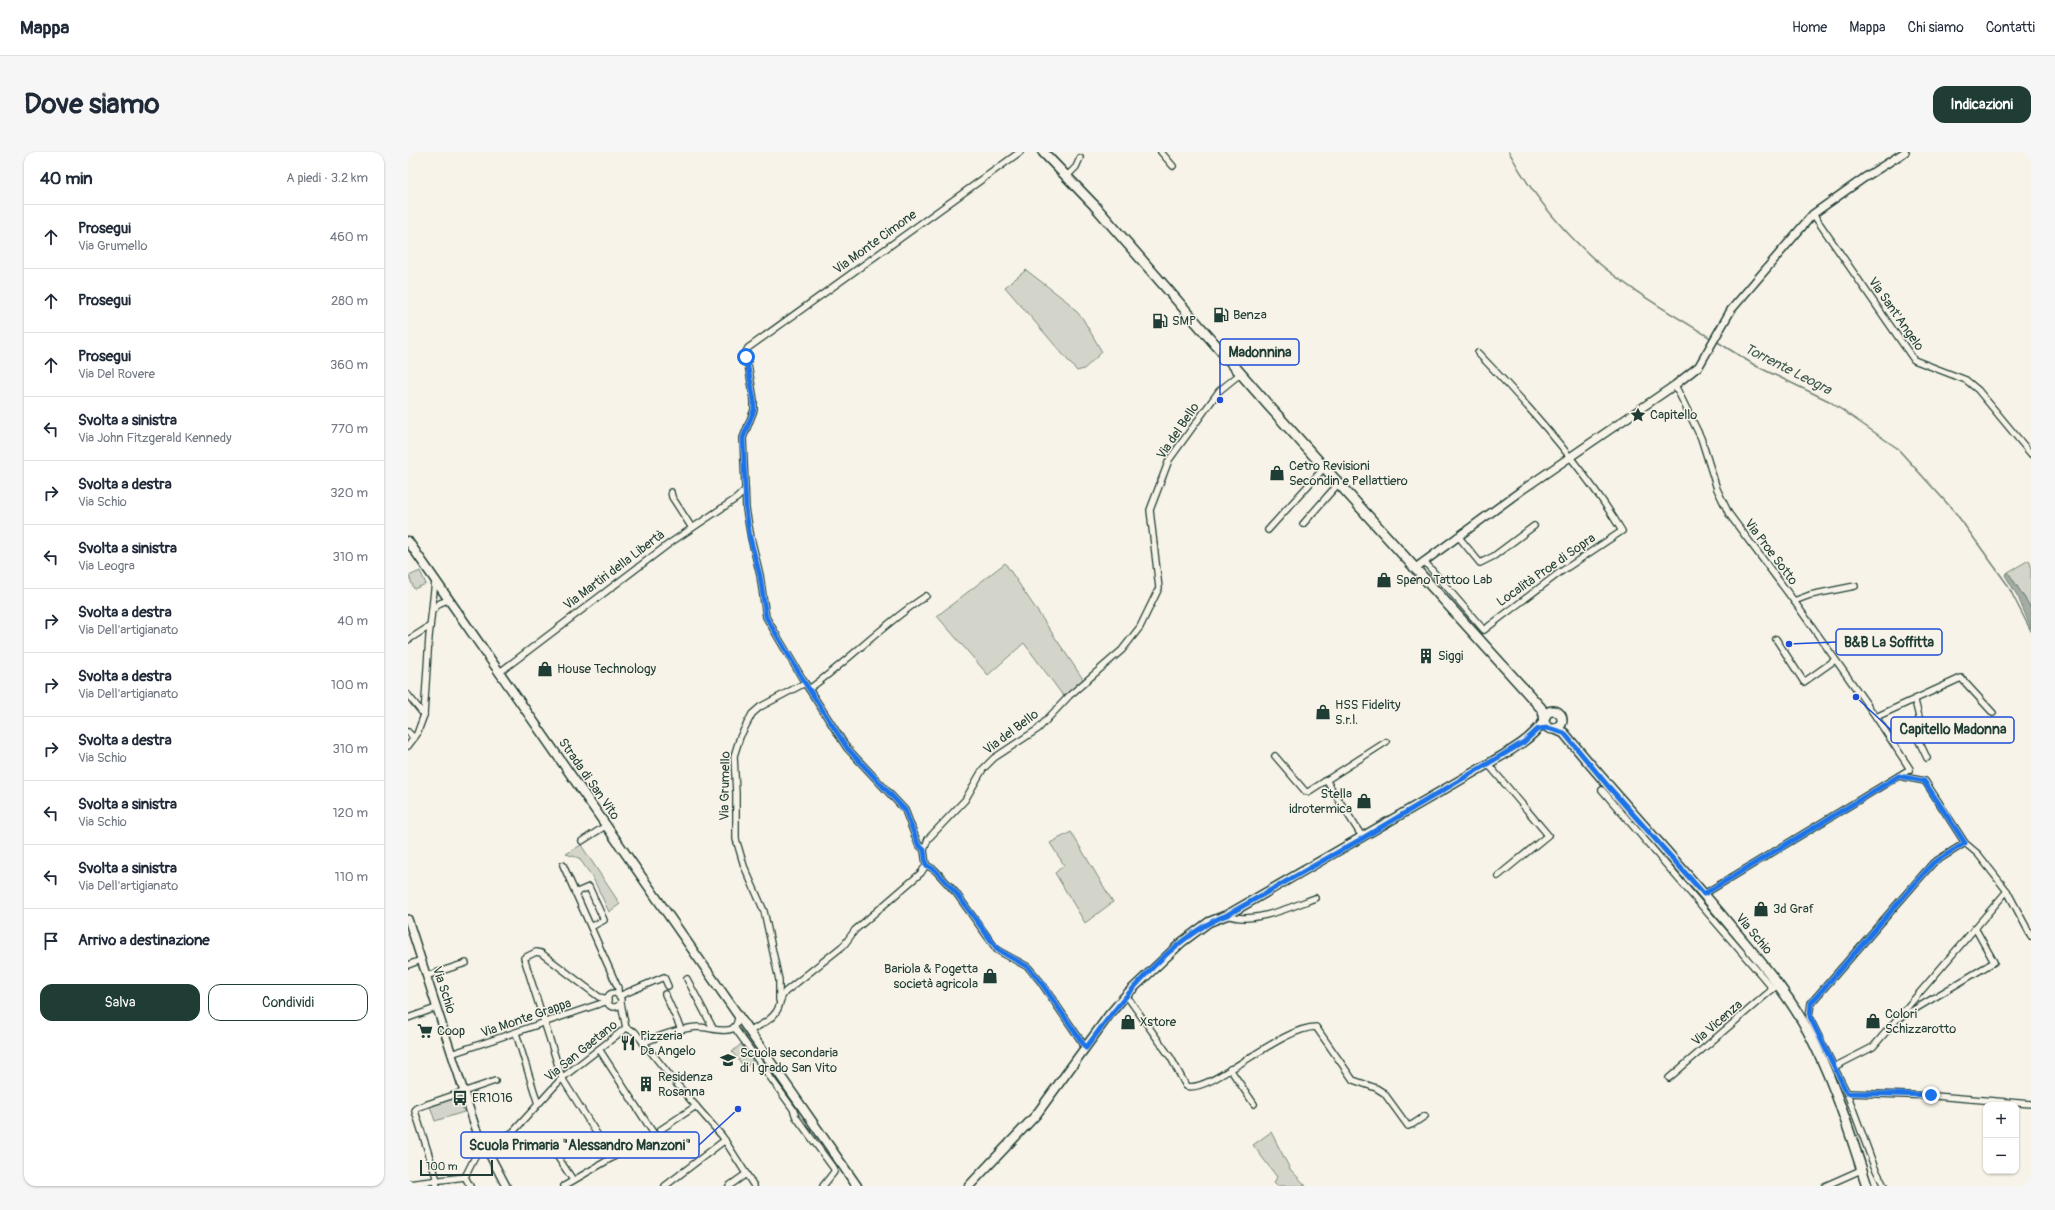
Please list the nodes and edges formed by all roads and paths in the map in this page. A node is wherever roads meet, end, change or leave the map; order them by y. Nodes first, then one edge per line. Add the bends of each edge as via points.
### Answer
1 (1020, 152) edge
2 (1043, 152) edge
3 (1160, 152) edge
4 (1905, 152) edge
5 (1080, 158) dead end
6 (1173, 166) dead end
7 (1066, 177) junction
8 (1813, 214) junction
9 (1478, 353) dead end
10 (1240, 374) junction
11 (1675, 384) junction
12 (2031, 454) edge
13 (1569, 458) junction
14 (1324, 468) junction
15 (1338, 484) junction
16 (745, 490) junction
17 (671, 492) dead end
18 (1303, 524) dead end
19 (1534, 526) dead end
20 (692, 528) junction
21 (1268, 530) dead end
22 (1458, 536) junction
23 (408, 541) edge
24 (1424, 561) junction
25 (1414, 569) junction
26 (435, 581) junction
27 (1855, 586) dead end
28 (926, 596) dead end
29 (447, 597) junction
30 (433, 600) junction
31 (1794, 601) junction
32 (432, 612) junction
33 (430, 626) junction
34 (1776, 639) dead end
35 (408, 640) edge
36 (1835, 660) junction
37 (500, 672) junction
38 (805, 683) junction
39 (809, 689) junction
40 (408, 695) edge
41 (1915, 701) junction
42 (1993, 713) dead end
43 (424, 715) junction
44 (1876, 717) junction
45 (1550, 722) junction
46 (408, 732) edge
47 (414, 738) junction
48 (1386, 742) dead end
49 (408, 746) edge
50 (1275, 756) dead end
51 (1927, 758) dead end
52 (1488, 764) junction
53 (1899, 776) junction
54 (1326, 780) junction
55 (1602, 790) dead end
56 (607, 825) junction
57 (1363, 838) junction
58 (582, 842) dead end
59 (1965, 843) junction
60 (924, 850) junction
61 (563, 865) dead end
62 (926, 865) junction
63 (1498, 876) dead end
64 (2007, 891) junction
65 (575, 893) junction
66 (1704, 894) junction
67 (1315, 898) dead end
68 (1227, 915) junction
69 (408, 919) edge
70 (591, 927) junction
71 (1975, 928) junction
72 (2031, 936) edge
73 (422, 960) junction
74 (466, 963) dead end
75 (408, 965) edge
76 (426, 976) junction
77 (687, 979) dead end
78 (668, 986) dead end
79 (1776, 986) junction
80 (665, 994) dead end
81 (617, 995) junction
82 (1126, 995) junction
83 (779, 1000) junction
84 (609, 1002) junction
85 (621, 1003) junction
86 (436, 1008) junction
87 (738, 1015) junction
88 (408, 1018) edge
89 (623, 1019) junction
90 (1897, 1020) junction
91 (544, 1024) junction
92 (734, 1027) junction
93 (626, 1028) junction
94 (713, 1028) junction
95 (681, 1029) junction
96 (750, 1032) junction
97 (516, 1033) junction
98 (643, 1042) junction
99 (1086, 1048) junction
100 (599, 1049) junction
101 (451, 1054) junction
102 (1834, 1067) junction
103 (1230, 1069) junction
104 (562, 1078) junction
105 (1669, 1078) dead end
106 (495, 1081) dead end
107 (464, 1091) junction
108 (1847, 1093) junction
109 (538, 1104) junction
110 (1254, 1104) dead end
111 (2031, 1104) edge
112 (696, 1106) junction
113 (1425, 1116) dead end
114 (660, 1130) dead end
115 (654, 1134) dead end
116 (725, 1140) junction
117 (549, 1144) dead end
118 (485, 1148) junction
119 (1861, 1170) junction
120 (746, 1174) junction
121 (465, 1177) junction
122 (573, 1180) junction
123 (436, 1182) edge
124 (408, 1184) edge
125 (418, 1184) edge
126 (667, 1185) edge
127 (470, 1186) edge
128 (506, 1186) edge
129 (564, 1186) edge
130 (729, 1186) edge
131 (754, 1186) edge
132 (823, 1186) edge
133 (857, 1186) edge
134 (969, 1186) edge
135 (1825, 1186) edge
136 (1867, 1186) edge
137 (1884, 1186) edge

1 - 16 street, Via Monte Cimone via 748,348 746,352 754,410 743,438
2 - 7 main road, Via Schio
3 - 6 street
4 - 8 street
5 - 7 street via 1076,167
7 - 10 main road, Via Schio via 1094,205
8 - 11 street via 1730,310 1698,366
8 - 12 street, Via Sant'Angelo via 1914,360 1966,380 1978,390
9 - 13 street, Località Proe di Sopra
10 - 14 main road, Via Schio
10 - 60 street, Via del Bello via 1219,391 1169,460 1150,510 1159,588 1140,626 1122,650 1069,696 1038,729 994,758 983,769 965,800 928,839
11 - 13 street
11 - 31 street, Via Proe Sotto via 1701,438 1717,489 1729,514
13 - 22 street
13 - 24 street, Località Proe di Sopra via 1610,511 1622,531 1559,573 1484,630
14 - 15 main road, Via Schio
14 - 21 street
15 - 18 street
15 - 25 main road, Via Schio
16 - 20 street, Via Martiri della Libertà
16 - 38 street via 750,538 757,560 766,617
17 - 20 street
19 - 22 street via 1480,564
20 - 37 street, Via Martiri della Libertà
22 - 24 street
23 - 26 main road, Strada di San Vito
24 - 25 street
25 - 45 main road, Via Schio
26 - 29 main road, Strada di San Vito
26 - 30 street
27 - 31 street via 1810,595
28 - 39 street via 901,612 834,671
29 - 30 street
29 - 32 street
29 - 37 main road, Strada di San Vito
30 - 32 street
31 - 36 street, Via Proe Sotto
32 - 33 street
33 - 35 street
33 - 43 street
34 - 36 street via 1804,682
36 - 44 street, Via Proe Sotto
37 - 56 main road, Strada di San Vito
38 - 39 street
38 - 83 street, Via Grumello via 760,707 752,714 734,756 736,839 744,866 764,911 779,980
39 - 60 street via 847,748 905,810 918,844
40 - 43 street
41 - 42 street via 1961,678
41 - 44 street
41 - 51 street via 1920,721 1915,733
43 - 47 street
44 - 53 street, Via Proe Sotto via 1910,769
45 - 52 main road
45 - 66 main road, Via Schio
46 - 47 street
47 - 49 street
48 - 54 street
50 - 54 street via 1305,791
52 - 57 main road
52 - 63 street via 1548,835
53 - 59 street via 1924,781
53 - 66 street
54 - 57 street
55 - 79 street, Via Schio
56 - 58 street
56 - 87 main road, Strada di San Vito
57 - 68 main road
59 - 64 street via 1978,854
59 - 102 street via 1933,863 1811,1003 1810,1017
60 - 62 street
61 - 65 street
62 - 83 street via 914,880 855,930 844,945 785,992
62 - 99 street via 935,870 956,893 998,950 1028,967
64 - 71 street
64 - 72 street
65 - 70 street
65 - 70 street via 589,887 604,920
66 - 79 main road, Via Schio
67 - 68 street via 1262,916 1233,918
68 - 82 main road via 1209,922 1182,942
69 - 73 street, Via Schio
70 - 81 street via 618,988
71 - 90 street
71 - 90 street via 1994,962
73 - 75 street
73 - 76 street, Via Schio
74 - 76 street
76 - 86 street, Via Schio
77 - 94 street
78 - 81 street via 664,977
79 - 105 street, Via Vicenza
79 - 119 main road, Via Schio via 1803,1023 1837,1094
80 - 95 street
81 - 84 street
81 - 85 street
82 - 99 main road
82 - 103 street via 1171,1058 1186,1086 1196,1087
83 - 96 street via 772,1017
84 - 85 street, Via Monte Grappa via 616,1007
84 - 89 street
84 - 91 street, Via Monte Grappa
84 - 91 street via 538,952 524,958
85 - 89 street
86 - 88 street
86 - 101 street, Via Schio
87 - 92 street
87 - 96 main road, Strada di San Vito
89 - 93 street
90 - 102 street via 1873,1047
91 - 97 street, Via Monte Grappa
91 - 104 street
92 - 94 street via 723,1030
92 - 132 street via 834,1169
93 - 98 street, Via San Gaetano via 635,1032
93 - 100 street, Via San Gaetano
94 - 95 street
95 - 98 street
96 - 133 main road
97 - 101 street, Via Monte Grappa
97 - 109 street
98 - 112 street, Via San Gaetano
99 - 134 main road via 1036,1115
100 - 104 street, Via San Gaetano
100 - 115 street
101 - 107 street, Via Schio
102 - 108 street
103 - 110 street
103 - 113 street via 1299,1030 1316,1027 1353,1080 1384,1093 1408,1126
104 - 109 street, Via San Gaetano
104 - 122 street via 614,1157
106 - 107 street
107 - 118 street, Via Schio
107 - 123 street via 418,1106 415,1111
108 - 111 street via 1935,1096
108 - 137 street
109 - 118 street, Via San Gaetano via 513,1132
112 - 114 street
112 - 116 street, Via San Gaetano
116 - 120 street, Via San Gaetano
116 - 126 street
117 - 122 street
118 - 121 street, Via San Gaetano via 475,1156
118 - 128 street, Via Schio
119 - 135 street
119 - 136 main road, Via Schio
120 - 130 street
120 - 131 street, Via San Gaetano
121 - 123 street
121 - 127 street
122 - 129 street
123 - 125 street
124 - 125 street

